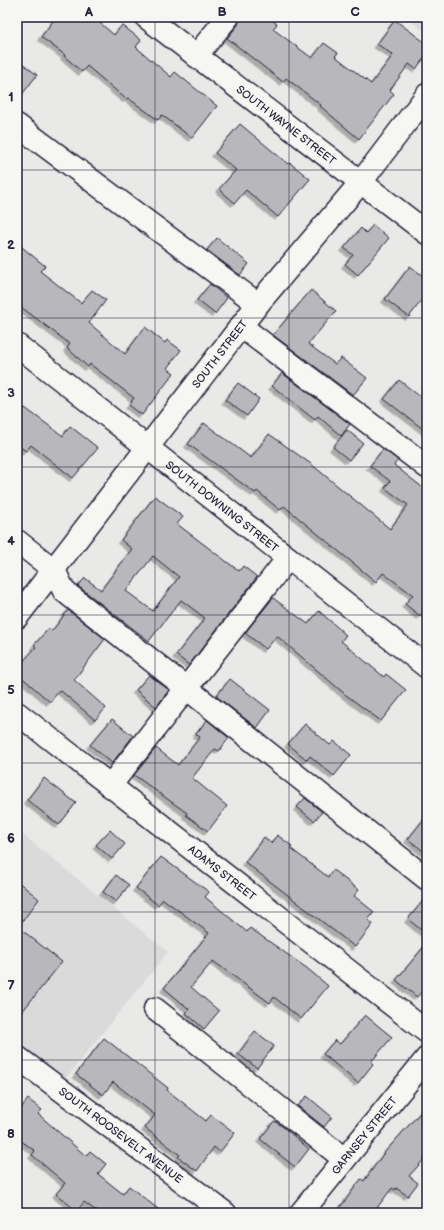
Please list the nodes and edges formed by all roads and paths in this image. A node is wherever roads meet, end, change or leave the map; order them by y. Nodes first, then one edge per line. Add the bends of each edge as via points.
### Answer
1 (146, 17) edge
2 (228, 17) edge
3 (196, 56) junction
4 (427, 95) edge
5 (17, 125) edge
6 (361, 182) junction
7 (427, 233) edge
8 (258, 304) junction
9 (242, 327) junction
10 (17, 346) edge
11 (148, 448) junction
12 (427, 467) edge
13 (17, 541) edge
14 (288, 558) junction
15 (54, 570) junction
16 (17, 617) edge
17 (427, 667) edge
18 (187, 688) junction
19 (17, 713) edge
20 (110, 786) junction
21 (427, 879) edge
22 (155, 1009) dead end
23 (427, 1032) edge
24 (17, 1057) edge
25 (427, 1058) edge
26 (344, 1160) junction
27 (225, 1213) edge
28 (301, 1213) edge

1 - 3 street, SOUTH WAYNE STREET
2 - 3 street
3 - 6 street, SOUTH WAYNE STREET
4 - 6 street, SOUTH STREET
5 - 8 street
6 - 7 street, SOUTH WAYNE STREET
6 - 8 street, SOUTH STREET
8 - 9 street, SOUTH STREET
9 - 11 street, SOUTH STREET
9 - 12 street
10 - 11 street, SOUTH DOWNING STREET
11 - 14 street, SOUTH DOWNING STREET
11 - 15 street, SOUTH STREET
13 - 15 street
14 - 17 street, SOUTH DOWNING STREET
14 - 18 street
15 - 16 street, SOUTH STREET
15 - 18 street via 64,591
18 - 20 street
18 - 21 street
19 - 20 street, ADAMS STREET
20 - 23 street, ADAMS STREET
22 - 26 street
24 - 27 street, SOUTH ROOSEVELT AVENUE
25 - 26 street, GARNSEY STREET
26 - 28 street, GARNSEY STREET

